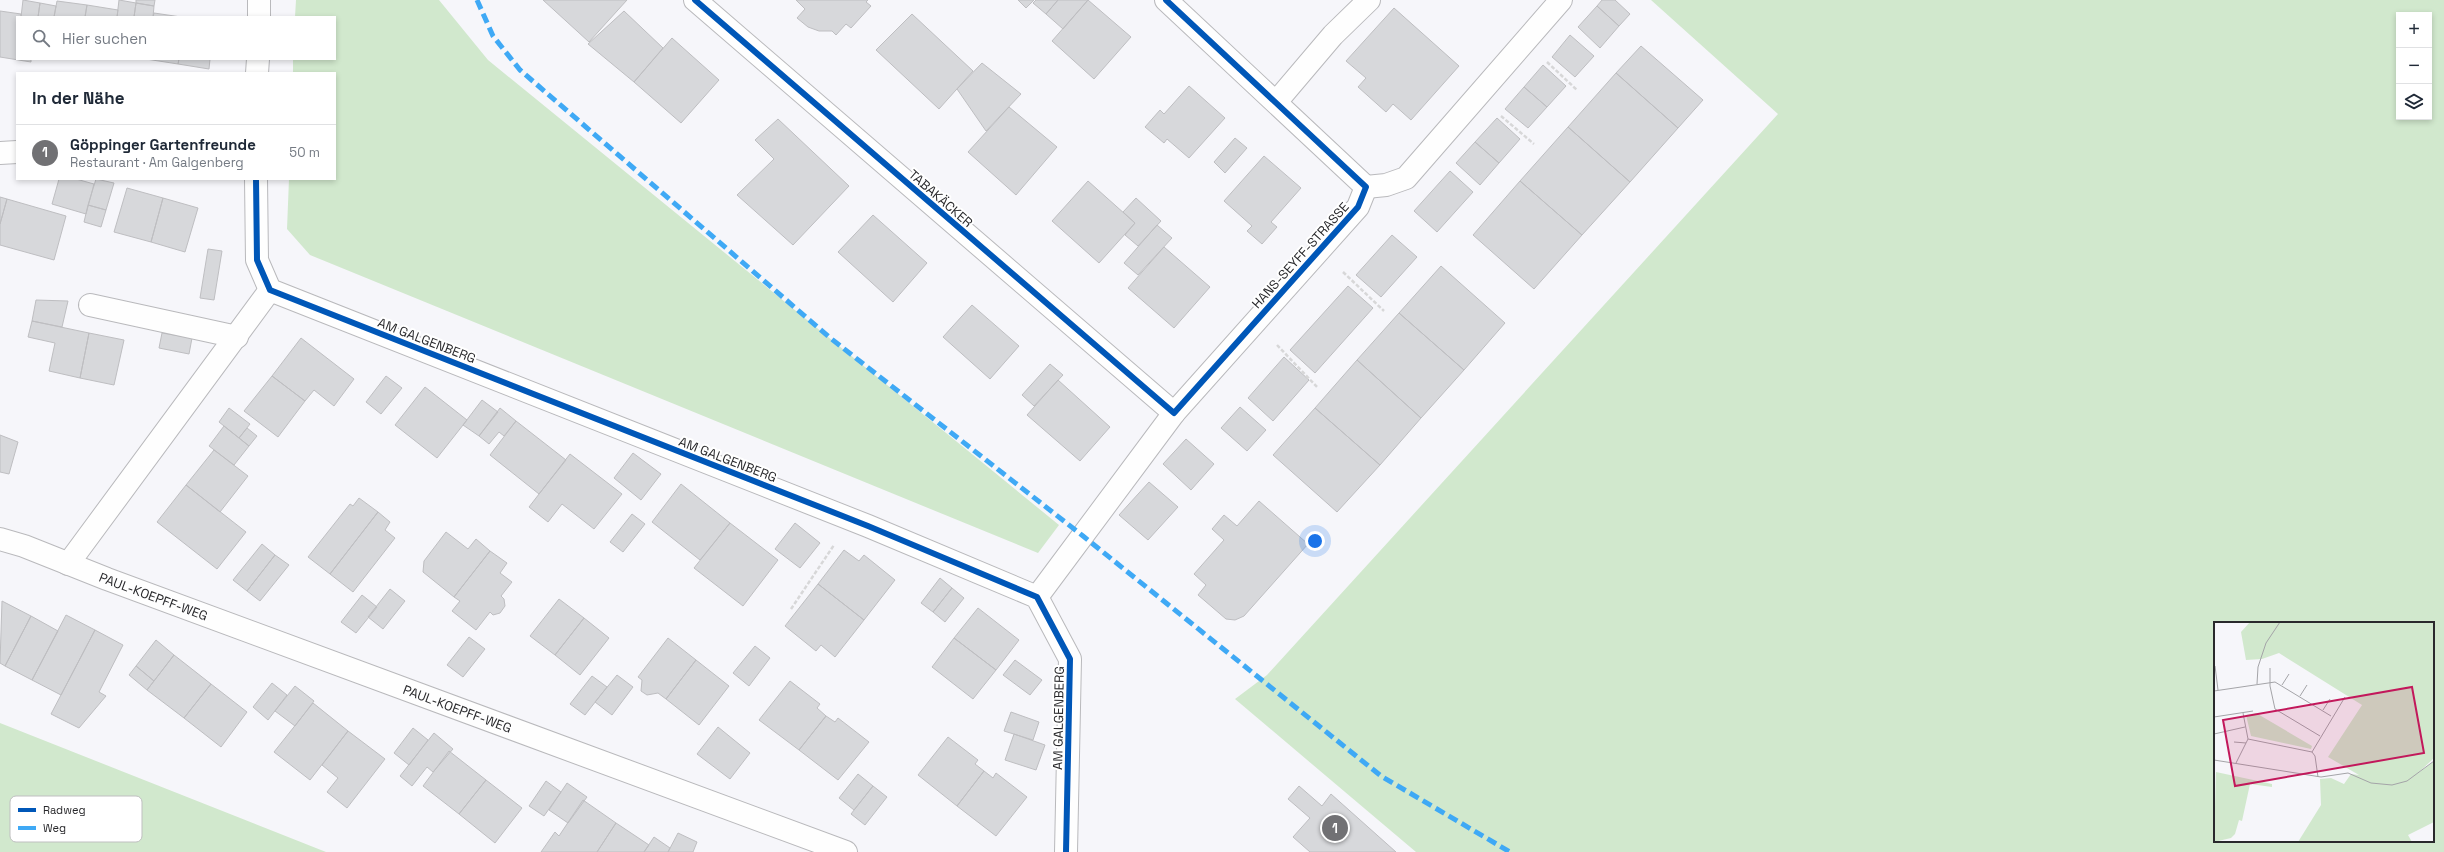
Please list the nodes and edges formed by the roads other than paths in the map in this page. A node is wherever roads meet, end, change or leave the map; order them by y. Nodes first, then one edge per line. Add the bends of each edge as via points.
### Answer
1 (260, 0) edge
2 (695, 0) edge
3 (1166, 0) edge
4 (1369, 0) edge
5 (1561, 0) edge
6 (259, 16) edge
7 (258, 60) edge
8 (257, 72) edge
9 (1277, 101) junction
10 (16, 152) edge
11 (0, 154) edge
12 (256, 180) edge
13 (1366, 187) junction
14 (270, 290) junction
15 (90, 305) dead end
16 (237, 337) junction
17 (1174, 413) junction
18 (0, 539) edge
19 (68, 564) junction
20 (1037, 597) junction
21 (846, 852) edge
22 (1066, 852) edge

1 - 6 street
2 - 17 street, TABAKÄCKER
3 - 9 street
4 - 9 street via 1333,35
5 - 13 street via 1406,178
7 - 8 street
9 - 13 street
10 - 11 street
12 - 14 street via 257,260
13 - 17 street, HANS-SEYFF-STRASSE via 1358,207
14 - 16 street
14 - 20 street, AM GALGENBERG via 852,520
15 - 16 street
16 - 19 street
17 - 20 street, HANS-SEYFF-STRASSE
18 - 19 street, PAUL-KOEPFF-WEG
19 - 21 street, PAUL-KOEPFF-WEG
20 - 22 street, AM GALGENBERG via 1070,659

